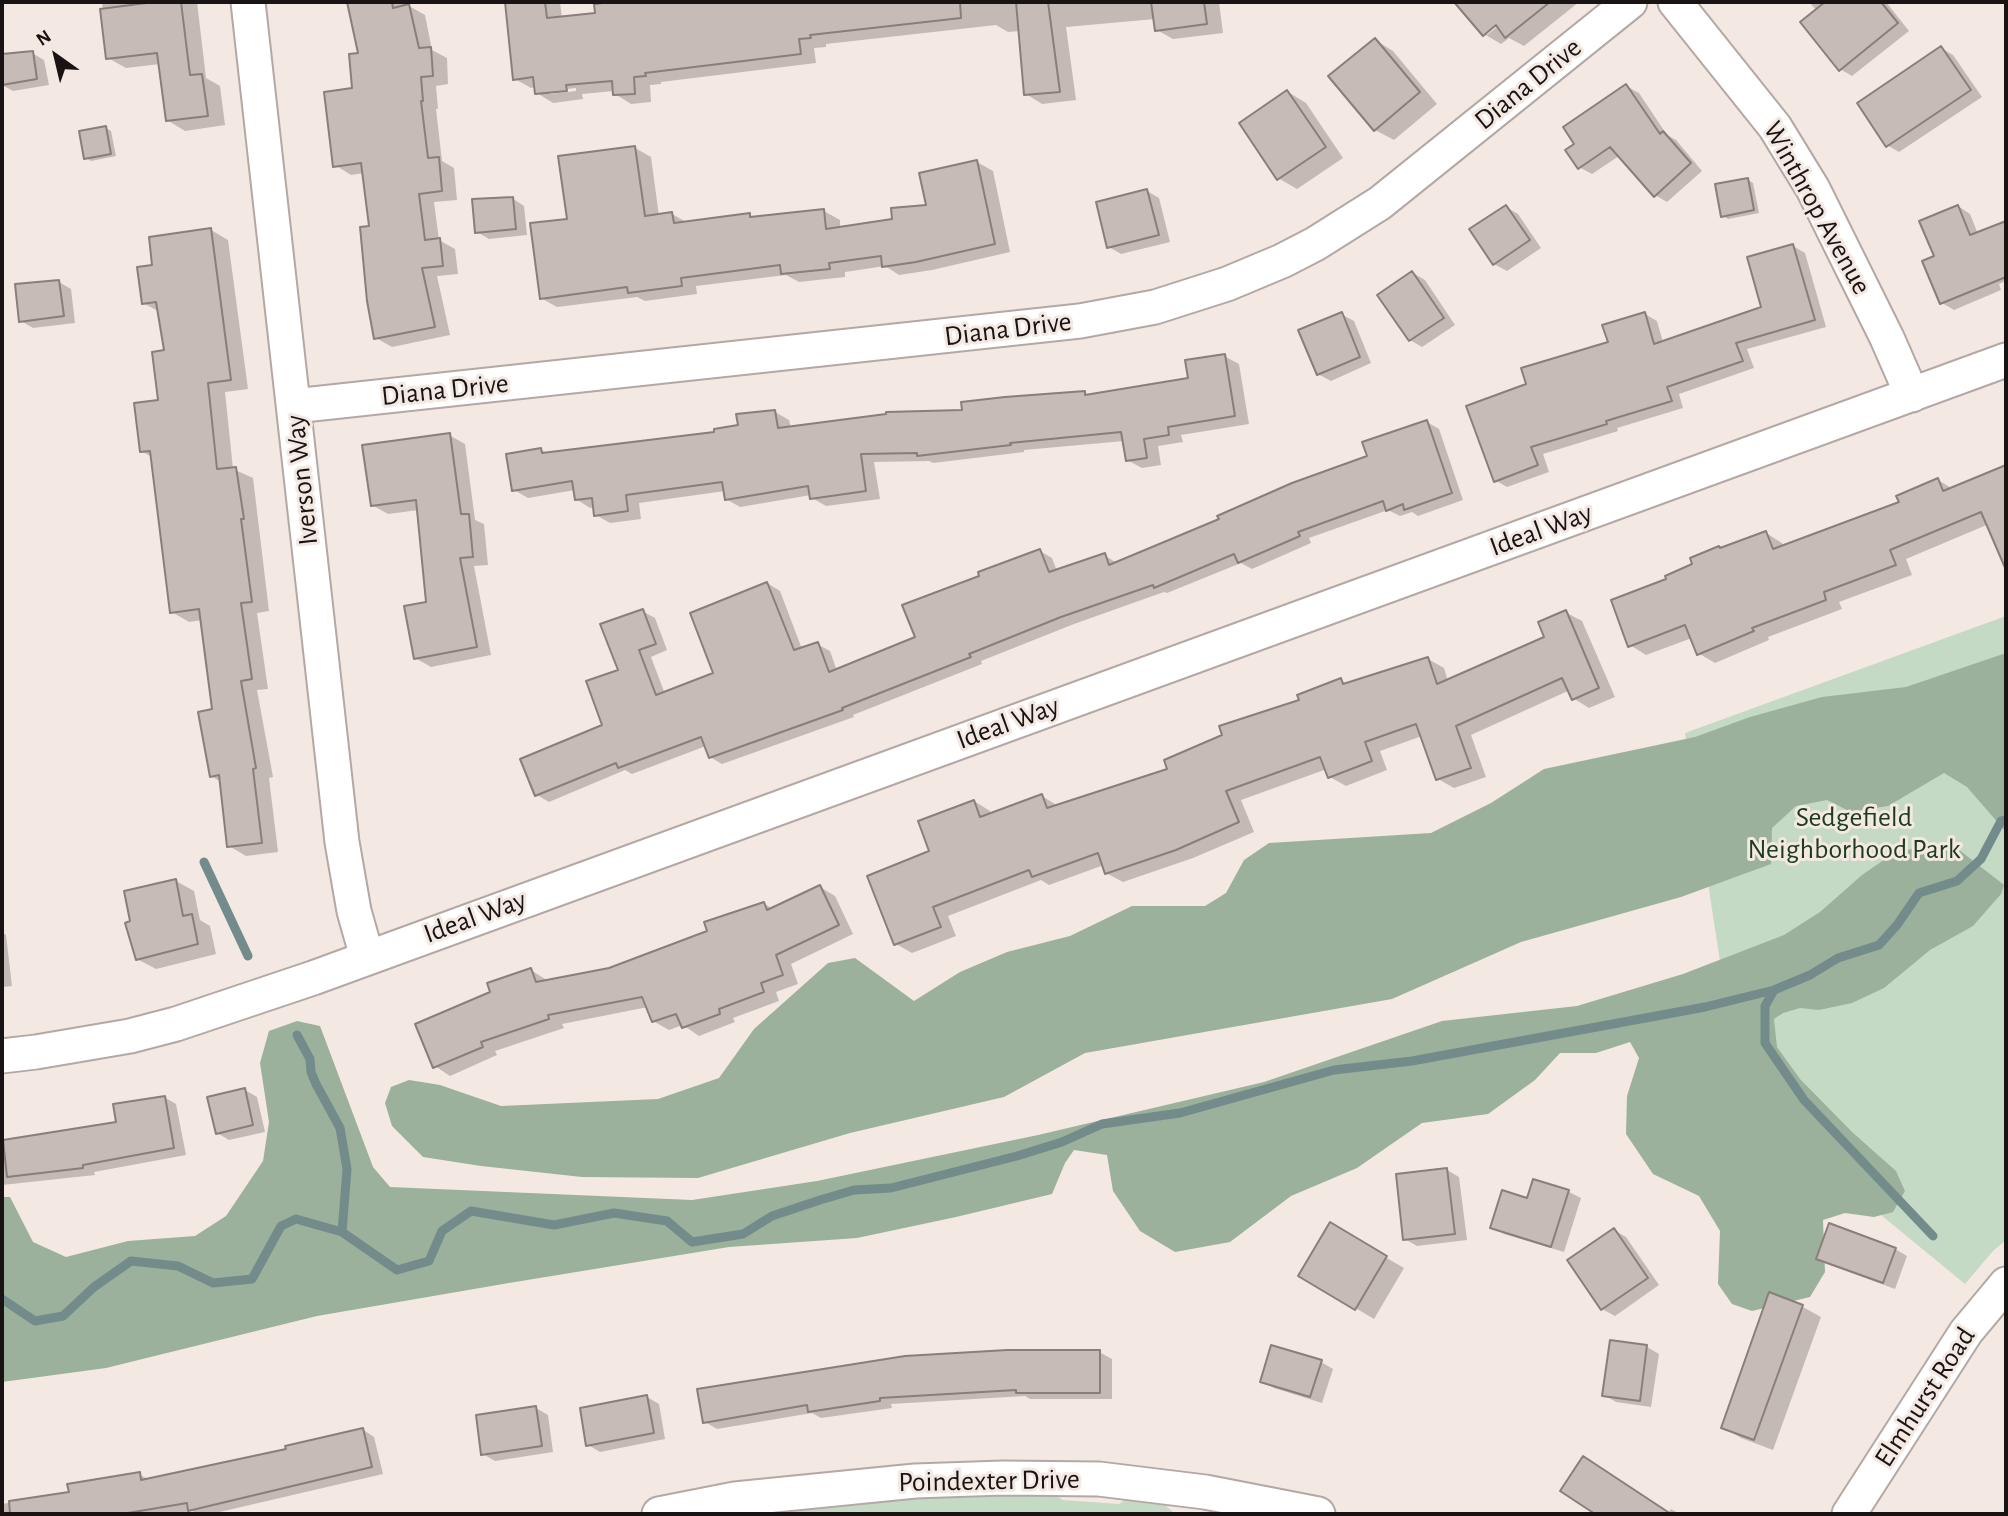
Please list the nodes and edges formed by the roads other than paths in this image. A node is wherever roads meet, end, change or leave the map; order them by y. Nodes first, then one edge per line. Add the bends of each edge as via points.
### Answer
1 (248, 2) edge
2 (1630, 2) edge
3 (1675, 2) edge
4 (2006, 360) edge
5 (1912, 395) junction
6 (294, 405) junction
7 (367, 957) junction
8 (2, 1056) edge
9 (2006, 1284) edge
10 (1202, 1503) edge
11 (659, 1514) edge
12 (1318, 1514) edge
13 (1849, 1514) edge

1 - 6 street, Iverson Way
2 - 6 street, Diana Drive via 1380,203 1282,261 1155,307 1080,321
3 - 5 street, Winthrop Avenue via 1775,127 1813,189
4 - 5 street, Ideal Way
5 - 7 street, Ideal Way
6 - 7 street, Iverson Way via 342,842
7 - 8 street, Ideal Way via 176,1024
9 - 13 street, Elmhurst Road via 1966,1332
10 - 11 street, Poindexter Drive via 1099,1479 1003,1478 915,1480 735,1499
10 - 12 street, Poindexter Drive

